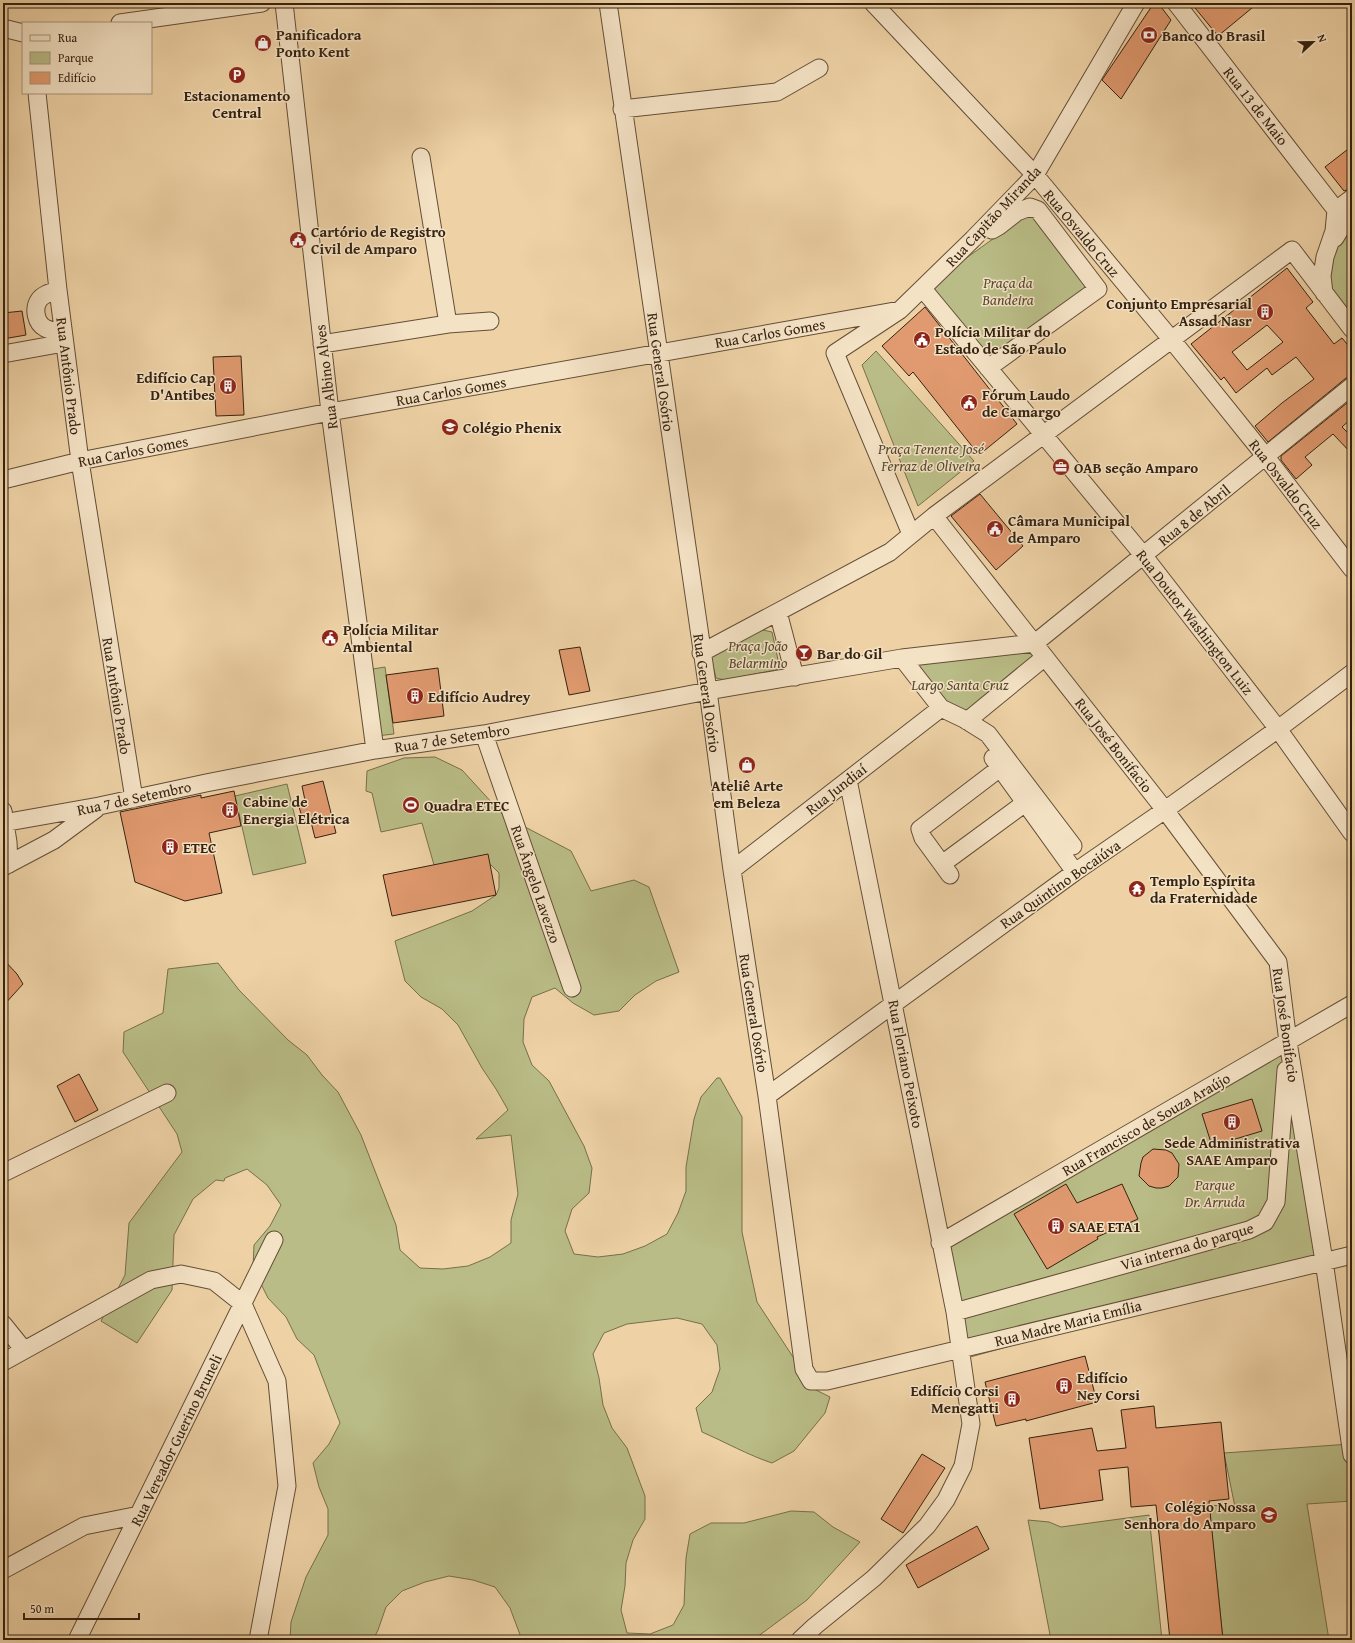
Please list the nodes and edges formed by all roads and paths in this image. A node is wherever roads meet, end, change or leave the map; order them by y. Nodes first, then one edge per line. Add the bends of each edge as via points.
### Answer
1 (262, 3) edge
2 (284, 3) edge
3 (608, 3) edge
4 (873, 3) edge
5 (1136, 3) edge
6 (1176, 3) edge
7 (127, 22) edge
8 (3, 28) edge
9 (22, 34) edge
10 (22, 34) edge
11 (3, 37) edge
12 (819, 68) dead end
13 (37, 94) edge
14 (622, 109) junction
15 (421, 157) dead end
16 (1035, 175) junction
17 (1352, 198) edge
18 (1336, 210) junction
19 (1352, 218) edge
20 (973, 239) junction
21 (1330, 246) junction
22 (923, 289) junction
23 (58, 290) junction
24 (1324, 293) junction
25 (900, 310) junction
26 (490, 321) dead end
27 (448, 324) junction
28 (1352, 329) edge
29 (64, 338) junction
30 (1171, 339) junction
31 (322, 344) junction
32 (658, 353) junction
33 (3, 354) edge
34 (988, 368) junction
35 (1352, 386) edge
36 (330, 412) junction
37 (1044, 434) junction
38 (1266, 457) junction
39 (80, 461) junction
40 (3, 480) edge
41 (934, 516) junction
42 (911, 534) junction
43 (1143, 555) junction
44 (1352, 569) edge
45 (778, 612) junction
46 (1035, 643) junction
47 (701, 653) junction
48 (1045, 657) junction
49 (902, 658) junction
50 (1352, 673) edge
51 (795, 677) junction
52 (708, 691) junction
53 (941, 708) junction
54 (967, 720) junction
55 (1278, 729) junction
56 (484, 734) junction
57 (375, 750) junction
58 (1000, 768) junction
59 (848, 780) junction
60 (134, 799) junction
61 (1025, 803) junction
62 (100, 806) junction
63 (1165, 810) junction
64 (4, 819) edge
65 (1352, 833) edge
66 (1073, 846) dead end
67 (6, 865) edge
68 (732, 870) junction
69 (1075, 872) junction
70 (572, 988) dead end
71 (894, 1004) junction
72 (1352, 1004) edge
73 (1288, 1042) junction
74 (167, 1093) dead end
75 (767, 1096) junction
76 (3, 1173) edge
77 (274, 1240) dead end
78 (940, 1243) junction
79 (1352, 1254) edge
80 (1324, 1261) junction
81 (243, 1304) junction
82 (954, 1312) junction
83 (3, 1324) edge
84 (960, 1349) junction
85 (24, 1350) junction
86 (3, 1362) edge
87 (811, 1380) joint
88 (1349, 1417) edge
89 (1352, 1455) edge
90 (139, 1515) junction
91 (3, 1570) edge
92 (77, 1640) edge
93 (258, 1640) edge
94 (800, 1640) edge

1 - 7 street
2 - 31 street, Rua Albino Alves
3 - 14 street, Rua General Osório
4 - 16 street, Rua Osvaldo Cruz
5 - 16 street, Rua Capitão Miranda
6 - 18 street, Rua 13 de Maio
8 - 9 street
10 - 11 street
12 - 14 street via 777,92
13 - 23 street, Rua Antônio Prado
14 - 32 street, Rua General Osório
15 - 27 street
16 - 20 street, Rua Capitão Miranda
16 - 30 street, Rua Osvaldo Cruz
17 - 18 street
18 - 21 street
19 - 21 street via 1344,223
20 - 22 street, Rua Capitão Miranda
20 - 34 street via 999,226 1017,212 1030,207 1038,210 1098,289
21 - 24 street via 1322,276
22 - 25 street, Rua Capitão Miranda
22 - 34 street, Rua Doutor Washington Luiz
23 - 29 street, Rua Antônio Prado
23 - 29 street via 39,300 36,311 38,321 45,328
24 - 28 street
24 - 30 street via 1292,250
25 - 32 street, Rua Carlos Gomes
25 - 42 street, Rua Capitão Miranda via 836,353
26 - 27 street
27 - 31 street
29 - 33 street
29 - 39 street, Rua Antônio Prado
30 - 37 street
30 - 38 street, Rua Osvaldo Cruz
31 - 36 street, Rua Albino Alves
32 - 36 street, Rua Carlos Gomes
32 - 47 street, Rua General Osório
34 - 37 street, Rua Doutor Washington Luiz
35 - 38 street, Rua 8 de Abril
36 - 39 street, Rua Carlos Gomes
36 - 57 street, Rua Albino Alves
37 - 41 street
37 - 43 street, Rua Doutor Washington Luiz
38 - 43 street, Rua 8 de Abril
38 - 44 street, Rua Osvaldo Cruz
39 - 40 street, Rua Carlos Gomes
39 - 60 street, Rua Antônio Prado
41 - 42 street
41 - 46 street, Rua José Bonifacio
42 - 45 street via 890,552
43 - 46 street, Rua 8 de Abril
43 - 55 street, Rua Doutor Washington Luiz
45 - 47 street
45 - 51 street
46 - 48 street, Rua José Bonifacio
46 - 49 street
47 - 52 street, Rua General Osório
48 - 54 street
48 - 63 street, Rua José Bonifacio
49 - 51 street, Rua 7 de Setembro
49 - 53 street
50 - 55 street, Rua Quintino Bocaiúva
51 - 52 street, Rua 7 de Setembro
52 - 56 street, Rua 7 de Setembro
52 - 68 street, Rua General Osório
53 - 54 street
53 - 59 street, Rua Jundiaí
54 - 58 street
54 - 66 street via 988,734
55 - 63 street, Rua Quintino Bocaiúva
55 - 65 street, Rua Doutor Washington Luiz
56 - 57 street, Rua 7 de Setembro
56 - 70 street, Rua Ângelo Lavezzo
57 - 60 street, Rua 7 de Setembro
58 - 61 street
58 - 61 street via 920,830 923,838 946,869
59 - 68 street, Rua Jundiaí
59 - 71 street, Rua Floriano Peixoto
60 - 62 street, Rua 7 de Setembro
61 - 69 street
62 - 64 street, Rua 7 de Setembro
62 - 67 street via 54,840
63 - 69 street, Rua Quintino Bocaiúva
63 - 73 street, Rua José Bonifacio via 1278,962
64 - 67 street
68 - 75 street, Rua General Osório
69 - 71 street, Rua Quintino Bocaiúva
71 - 75 street, Rua Quintino Bocaiúva
71 - 78 street, Rua Floriano Peixoto
72 - 73 street, Rua Francisco de Souza Araújo
73 - 78 street, Rua Francisco de Souza Araújo
73 - 80 street, Rua José Bonifacio
73 - 82 street, Via interna do parque via 1276,1202 1265,1222 1249,1230
74 - 76 street
75 - 87 street, Rua General Osório via 804,1369
77 - 81 street, Rua Vereador Guerino Bruneli
78 - 82 street, Rua Floriano Peixoto
79 - 80 street, Rua Madre Maria Emília
80 - 84 street, Rua Madre Maria Emília
80 - 88 street, Rua José Bonifacio
81 - 85 street via 214,1282 181,1274 151,1280
81 - 90 street, Rua Vereador Guerino Bruneli
81 - 93 street via 277,1381 287,1486
82 - 84 street, Rua Floriano Peixoto
83 - 85 street
84 - 87 street, Rua Madre Maria Emília via 827,1381
84 - 94 street, Rua Floriano Peixoto via 971,1424 963,1466 946,1500 927,1526 874,1578
85 - 86 street
88 - 89 street, Rua José Bonifacio
90 - 91 street via 84,1526
90 - 92 street, Rua Vereador Guerino Bruneli

